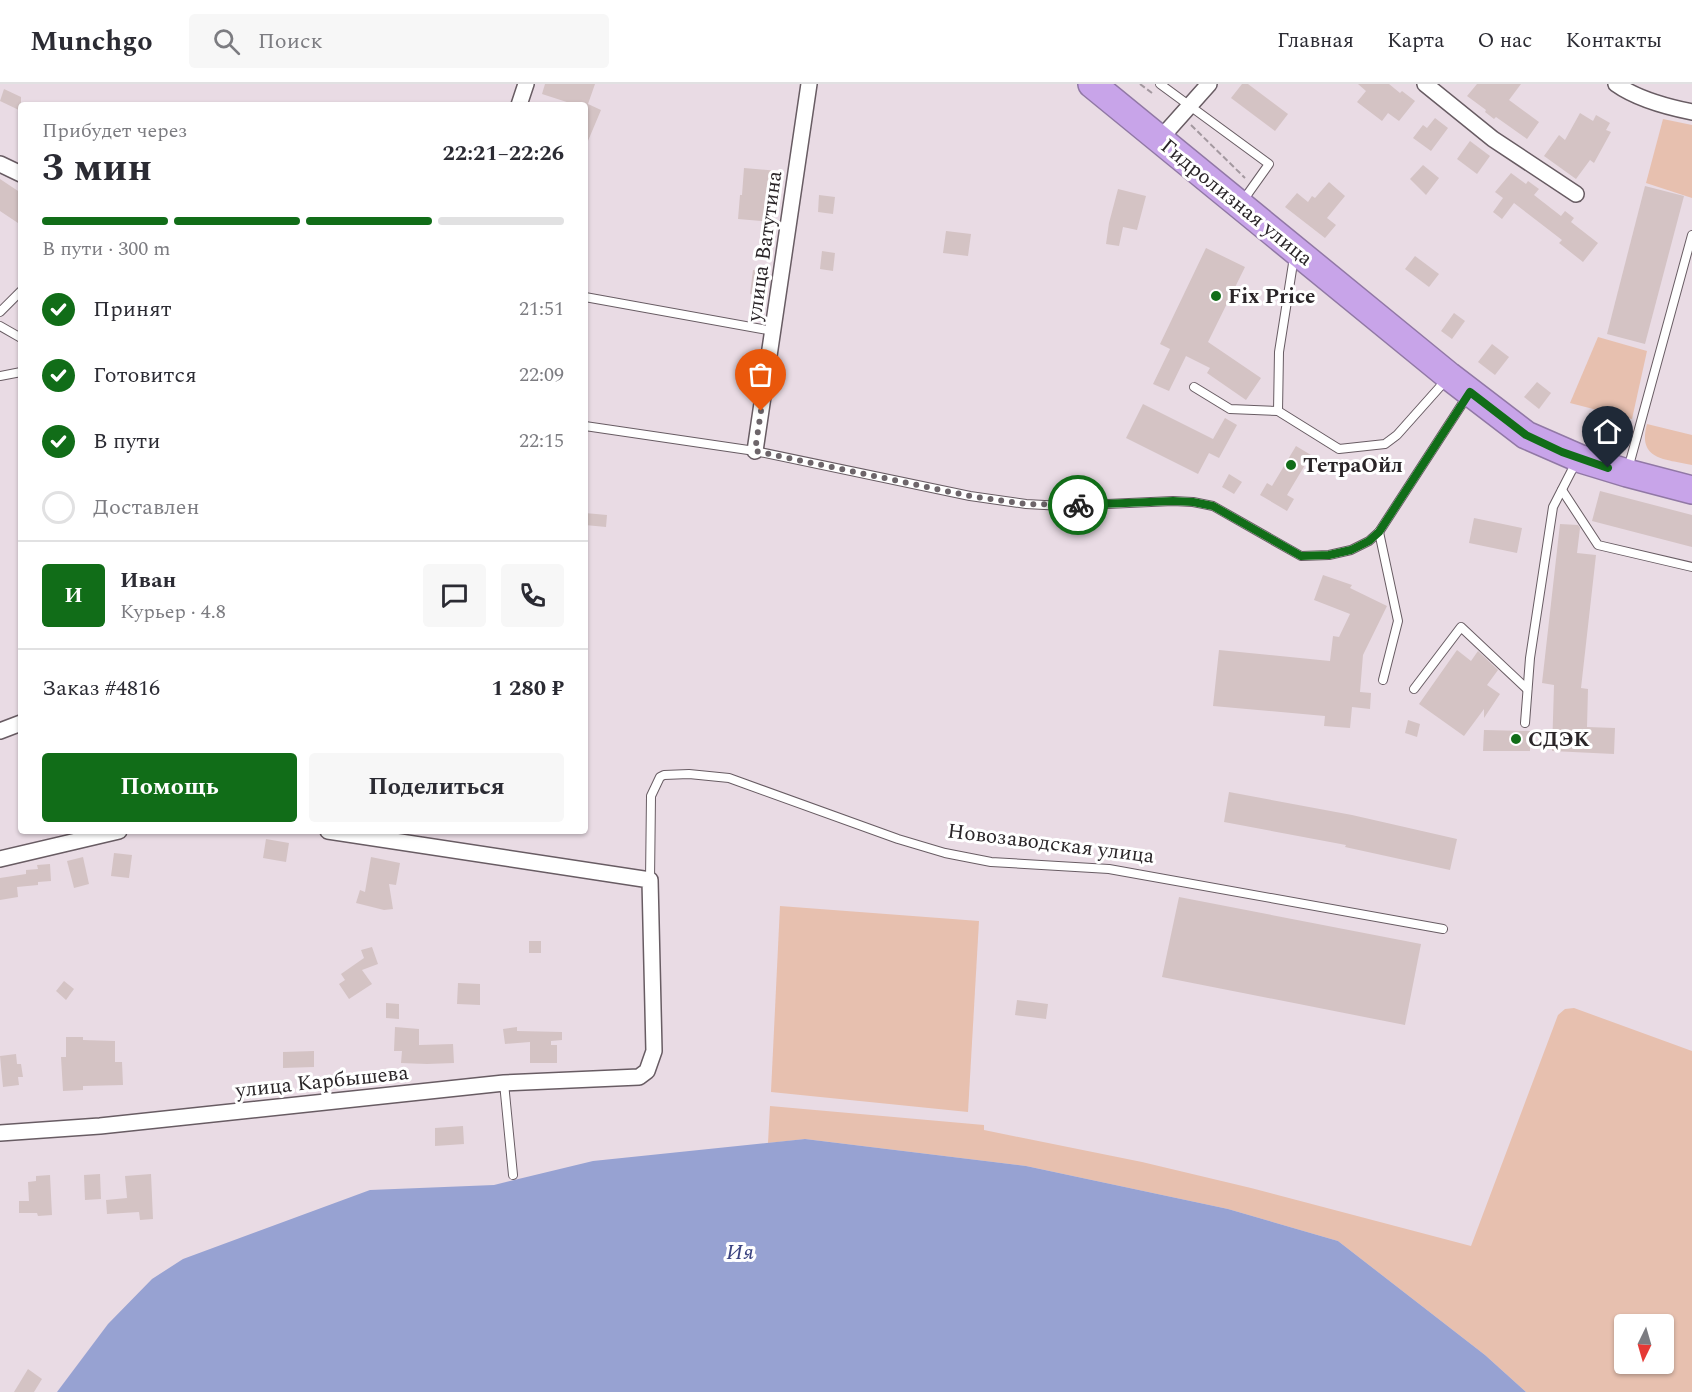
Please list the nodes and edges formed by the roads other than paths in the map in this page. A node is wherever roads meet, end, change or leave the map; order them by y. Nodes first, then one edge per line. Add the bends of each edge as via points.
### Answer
1 (526, 84) edge
2 (809, 84) edge
3 (1092, 84) edge
4 (1160, 84) edge
5 (1209, 84) edge
6 (1425, 84) edge
7 (1616, 84) edge
8 (520, 102) edge
9 (1185, 111) junction
10 (1692, 112) edge
11 (1160, 139) junction
12 (0, 164) edge
13 (18, 173) edge
14 (1576, 194) dead end
15 (1247, 195) junction
16 (1692, 235) edge
17 (1296, 249) junction
18 (18, 294) edge
19 (588, 298) edge
20 (0, 312) edge
21 (0, 326) edge
22 (773, 331) junction
23 (18, 336) edge
24 (18, 373) edge
25 (0, 376) edge
26 (1459, 384) junction
27 (1194, 387) dead end
28 (1278, 411) junction
29 (588, 426) edge
30 (755, 451) junction
31 (1581, 459) junction
32 (1627, 473) junction
33 (1562, 490) junction
34 (1692, 490) edge
35 (1379, 532) junction
36 (1692, 567) edge
37 (1383, 680) dead end
38 (1414, 689) dead end
39 (1527, 689) junction
40 (1525, 723) dead end
41 (18, 724) edge
42 (0, 731) edge
43 (106, 834) edge
44 (348, 834) edge
45 (0, 859) edge
46 (650, 880) junction
47 (1443, 929) dead end
48 (504, 1083) junction
49 (0, 1133) edge
50 (513, 1175) dead end

1 - 8 street
2 - 22 street, улица Ватутина
3 - 11 highway, Гидролизная улица
4 - 9 lane
5 - 9 street
6 - 14 street via 1493,139
7 - 10 street via 1644,98
9 - 11 street
9 - 15 lane via 1269,164
11 - 15 highway, Гидролизная улица
12 - 13 street
15 - 17 highway, Гидролизная улица
16 - 32 lane
17 - 26 highway, Гидролизная улица
17 - 28 lane via 1278,352
18 - 20 lane
19 - 22 lane
21 - 23 lane
22 - 30 street, улица Ватутина
24 - 25 lane
26 - 28 lane via 1385,444 1339,449
26 - 31 highway, Гидролизная улица via 1526,435
26 - 35 lane
27 - 28 lane via 1230,409
29 - 30 lane
30 - 35 lane via 1026,504 1193,502 1213,506 1301,556 1351,550
31 - 32 highway, Гидролизная улица
31 - 33 lane
32 - 34 highway, Гидролизная улица
33 - 36 lane via 1598,545
33 - 39 lane via 1553,507
35 - 37 lane via 1398,621
38 - 39 lane via 1461,627
39 - 40 lane
41 - 42 street
43 - 45 street
44 - 46 street
46 - 47 lane, Новозаводская улица via 651,796 660,777 689,774 729,778 945,853 991,862 1109,869
46 - 48 street, улица Карбышева via 654,1051 647,1071 639,1077
48 - 49 street, улица Карбышева
48 - 50 lane

